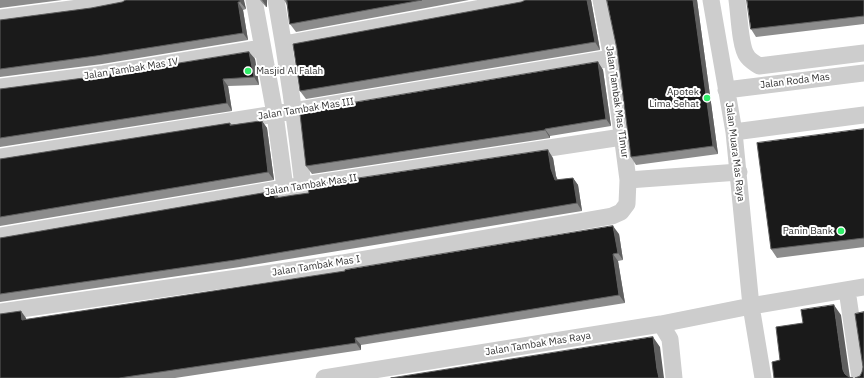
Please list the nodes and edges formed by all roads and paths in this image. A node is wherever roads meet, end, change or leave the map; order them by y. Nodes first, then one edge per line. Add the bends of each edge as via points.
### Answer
1 (125, 0) edge
2 (254, 0) edge
3 (276, 0) edge
4 (525, 0) edge
5 (601, 0) edge
6 (711, 0) edge
7 (738, 0) edge
8 (0, 18) edge
9 (284, 44) junction
10 (262, 48) junction
11 (864, 53) edge
12 (612, 58) junction
13 (864, 73) edge
14 (0, 87) edge
15 (726, 90) junction
16 (294, 111) junction
17 (274, 114) junction
18 (864, 115) edge
19 (734, 132) junction
20 (622, 137) junction
21 (0, 157) edge
22 (739, 172) junction
23 (628, 180) junction
24 (303, 186) junction
25 (285, 188) junction
26 (627, 204) joint
27 (0, 236) edge
28 (864, 287) edge
29 (847, 290) junction
30 (752, 306) junction
31 (0, 312) edge
32 (661, 324) junction
33 (324, 378) edge
34 (674, 378) edge
35 (763, 378) edge
36 (860, 378) edge

1 - 8 street
2 - 10 street
3 - 9 street
4 - 9 street
5 - 12 street, Jalan Tambak Mas TImur
6 - 15 street, Jalan Muara Mas Raya
7 - 11 street via 744,51 747,58 759,66
9 - 16 street
10 - 14 street, Jalan Tambak Mas IV via 103,74
10 - 17 street
12 - 16 street, Jalan Tambak Mas III
12 - 20 street, Jalan Tambak Mas TImur
13 - 15 street, Jalan Roda Mas
15 - 19 street, Jalan Muara Mas Raya
16 - 17 street, Jalan Tambak Mas III
16 - 24 street
17 - 21 street, Jalan Tambak Mas III
17 - 25 street
18 - 19 street
19 - 22 street, Jalan Muara Mas Raya
20 - 23 street, Jalan Tambak Mas TImur
20 - 24 street, Jalan Tambak Mas II
22 - 23 street
22 - 30 street, Jalan Muara Mas Raya
23 - 26 street, Jalan Tambak Mas TImur
24 - 25 street, Jalan Tambak Mas II
25 - 27 street, Jalan Tambak Mas II
26 - 31 street, Jalan Tambak Mas I via 621,212 612,216 342,263
28 - 29 street, Jalan Tambak Mas Raya
29 - 30 street, Jalan Tambak Mas Raya
29 - 36 street
30 - 32 street, Jalan Tambak Mas Raya
30 - 35 street, Jalan Muara Mas Raya
32 - 33 street, Jalan Tambak Mas Raya
32 - 34 street via 670,339

